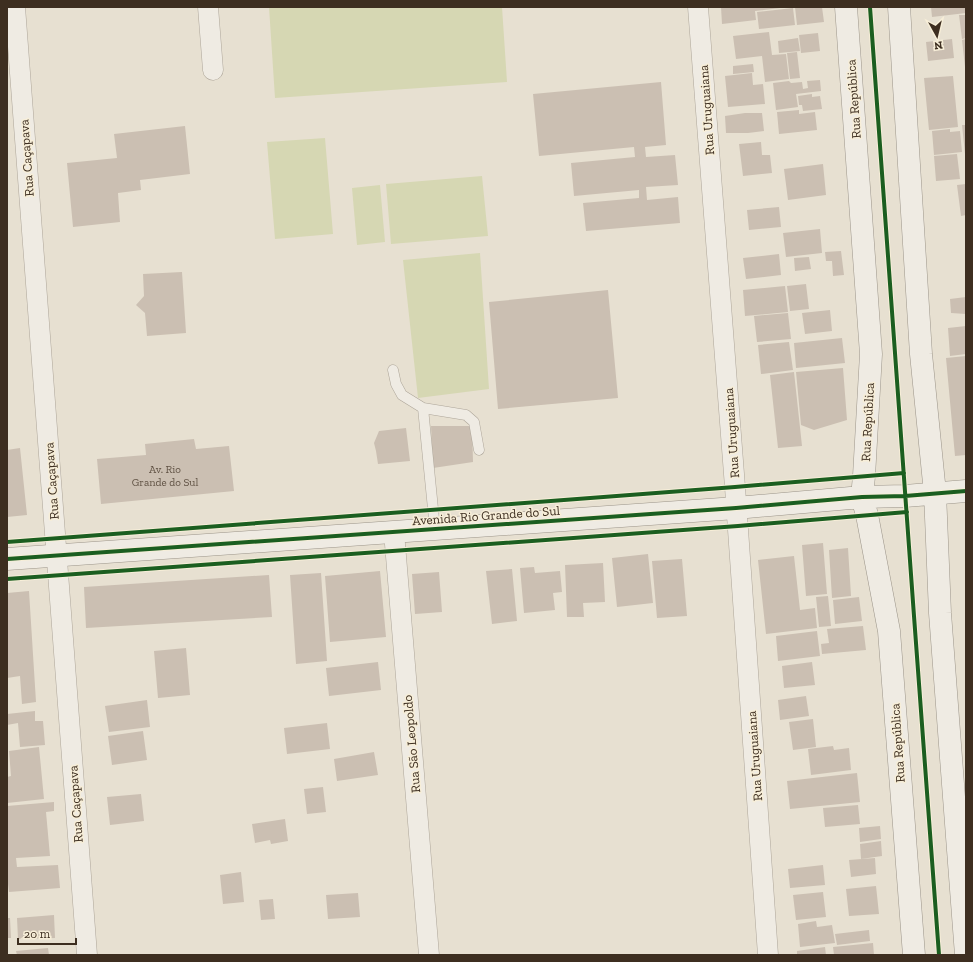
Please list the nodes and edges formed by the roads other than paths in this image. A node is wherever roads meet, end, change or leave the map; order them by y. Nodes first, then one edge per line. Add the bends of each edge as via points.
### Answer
1 (15, 7) edge
2 (208, 7) edge
3 (698, 7) edge
4 (846, 7) edge
5 (899, 7) edge
6 (213, 70) dead end
7 (393, 370) dead end
8 (423, 408) junction
9 (479, 450) dead end
10 (966, 491) edge
11 (935, 493) junction
12 (862, 497) junction
13 (736, 508) junction
14 (435, 529) junction
15 (394, 532) junction
16 (57, 556) junction
17 (7, 560) edge
18 (87, 955) edge
19 (429, 955) edge
20 (768, 955) edge
21 (914, 955) edge
22 (966, 955) edge

1 - 16 street, Rua Caçapava
2 - 6 street
3 - 13 street, Rua Uruguaiana
4 - 12 main road, Rua República via 871,354
5 - 11 main road via 921,354
7 - 8 lane via 402,395
8 - 9 lane via 466,415 474,422
8 - 14 lane
10 - 11 main road, Avenida Rio Grande do Sul
11 - 12 main road, Avenida Rio Grande do Sul
11 - 22 main road via 940,613
12 - 13 main road, Avenida Rio Grande do Sul
12 - 21 main road, Rua República via 889,631
13 - 14 main road, Avenida Rio Grande do Sul
13 - 20 street, Rua Uruguaiana
14 - 15 main road, Avenida Rio Grande do Sul
15 - 16 main road, Avenida Rio Grande do Sul
15 - 19 street, Rua São Leopoldo
16 - 17 main road, Avenida Rio Grande do Sul
16 - 18 street, Rua Caçapava

